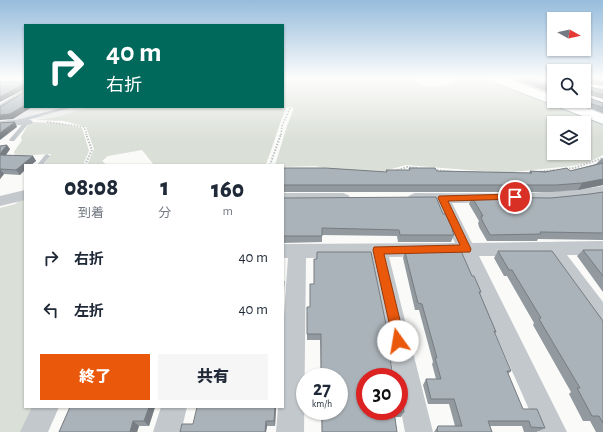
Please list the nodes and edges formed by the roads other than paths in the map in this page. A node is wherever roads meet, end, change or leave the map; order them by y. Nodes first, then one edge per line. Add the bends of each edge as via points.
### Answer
1 (14, 99) edge
2 (66, 108) edge
3 (576, 108) edge
4 (0, 109) edge
5 (603, 119) edge
6 (27, 122) joint
7 (12, 123) junction
8 (0, 124) edge
9 (12, 140) dead end
10 (47, 156) dead end
11 (41, 164) edge
12 (603, 191) edge
13 (23, 194) edge
14 (284, 198) edge
15 (355, 198) edge
16 (402, 198) edge
17 (442, 198) junction
18 (0, 201) edge
19 (603, 248) edge
20 (466, 249) junction
21 (552, 249) junction
22 (378, 250) junction
23 (290, 251) edge
24 (603, 318) edge
25 (46, 408) edge
26 (174, 408) edge
27 (34, 432) edge
28 (167, 432) edge
29 (290, 432) edge
30 (419, 432) edge
31 (553, 432) edge

1 - 4 street
2 - 7 lane
3 - 5 street
6 - 7 street
6 - 9 lane
7 - 8 street
10 - 11 lane
12 - 17 street via 578,195
13 - 18 street
14 - 15 street
16 - 17 street
17 - 20 street
19 - 21 street
20 - 21 street
20 - 22 street
20 - 31 street
21 - 24 street
22 - 23 street
22 - 30 street
23 - 29 street
25 - 27 street
26 - 28 street

